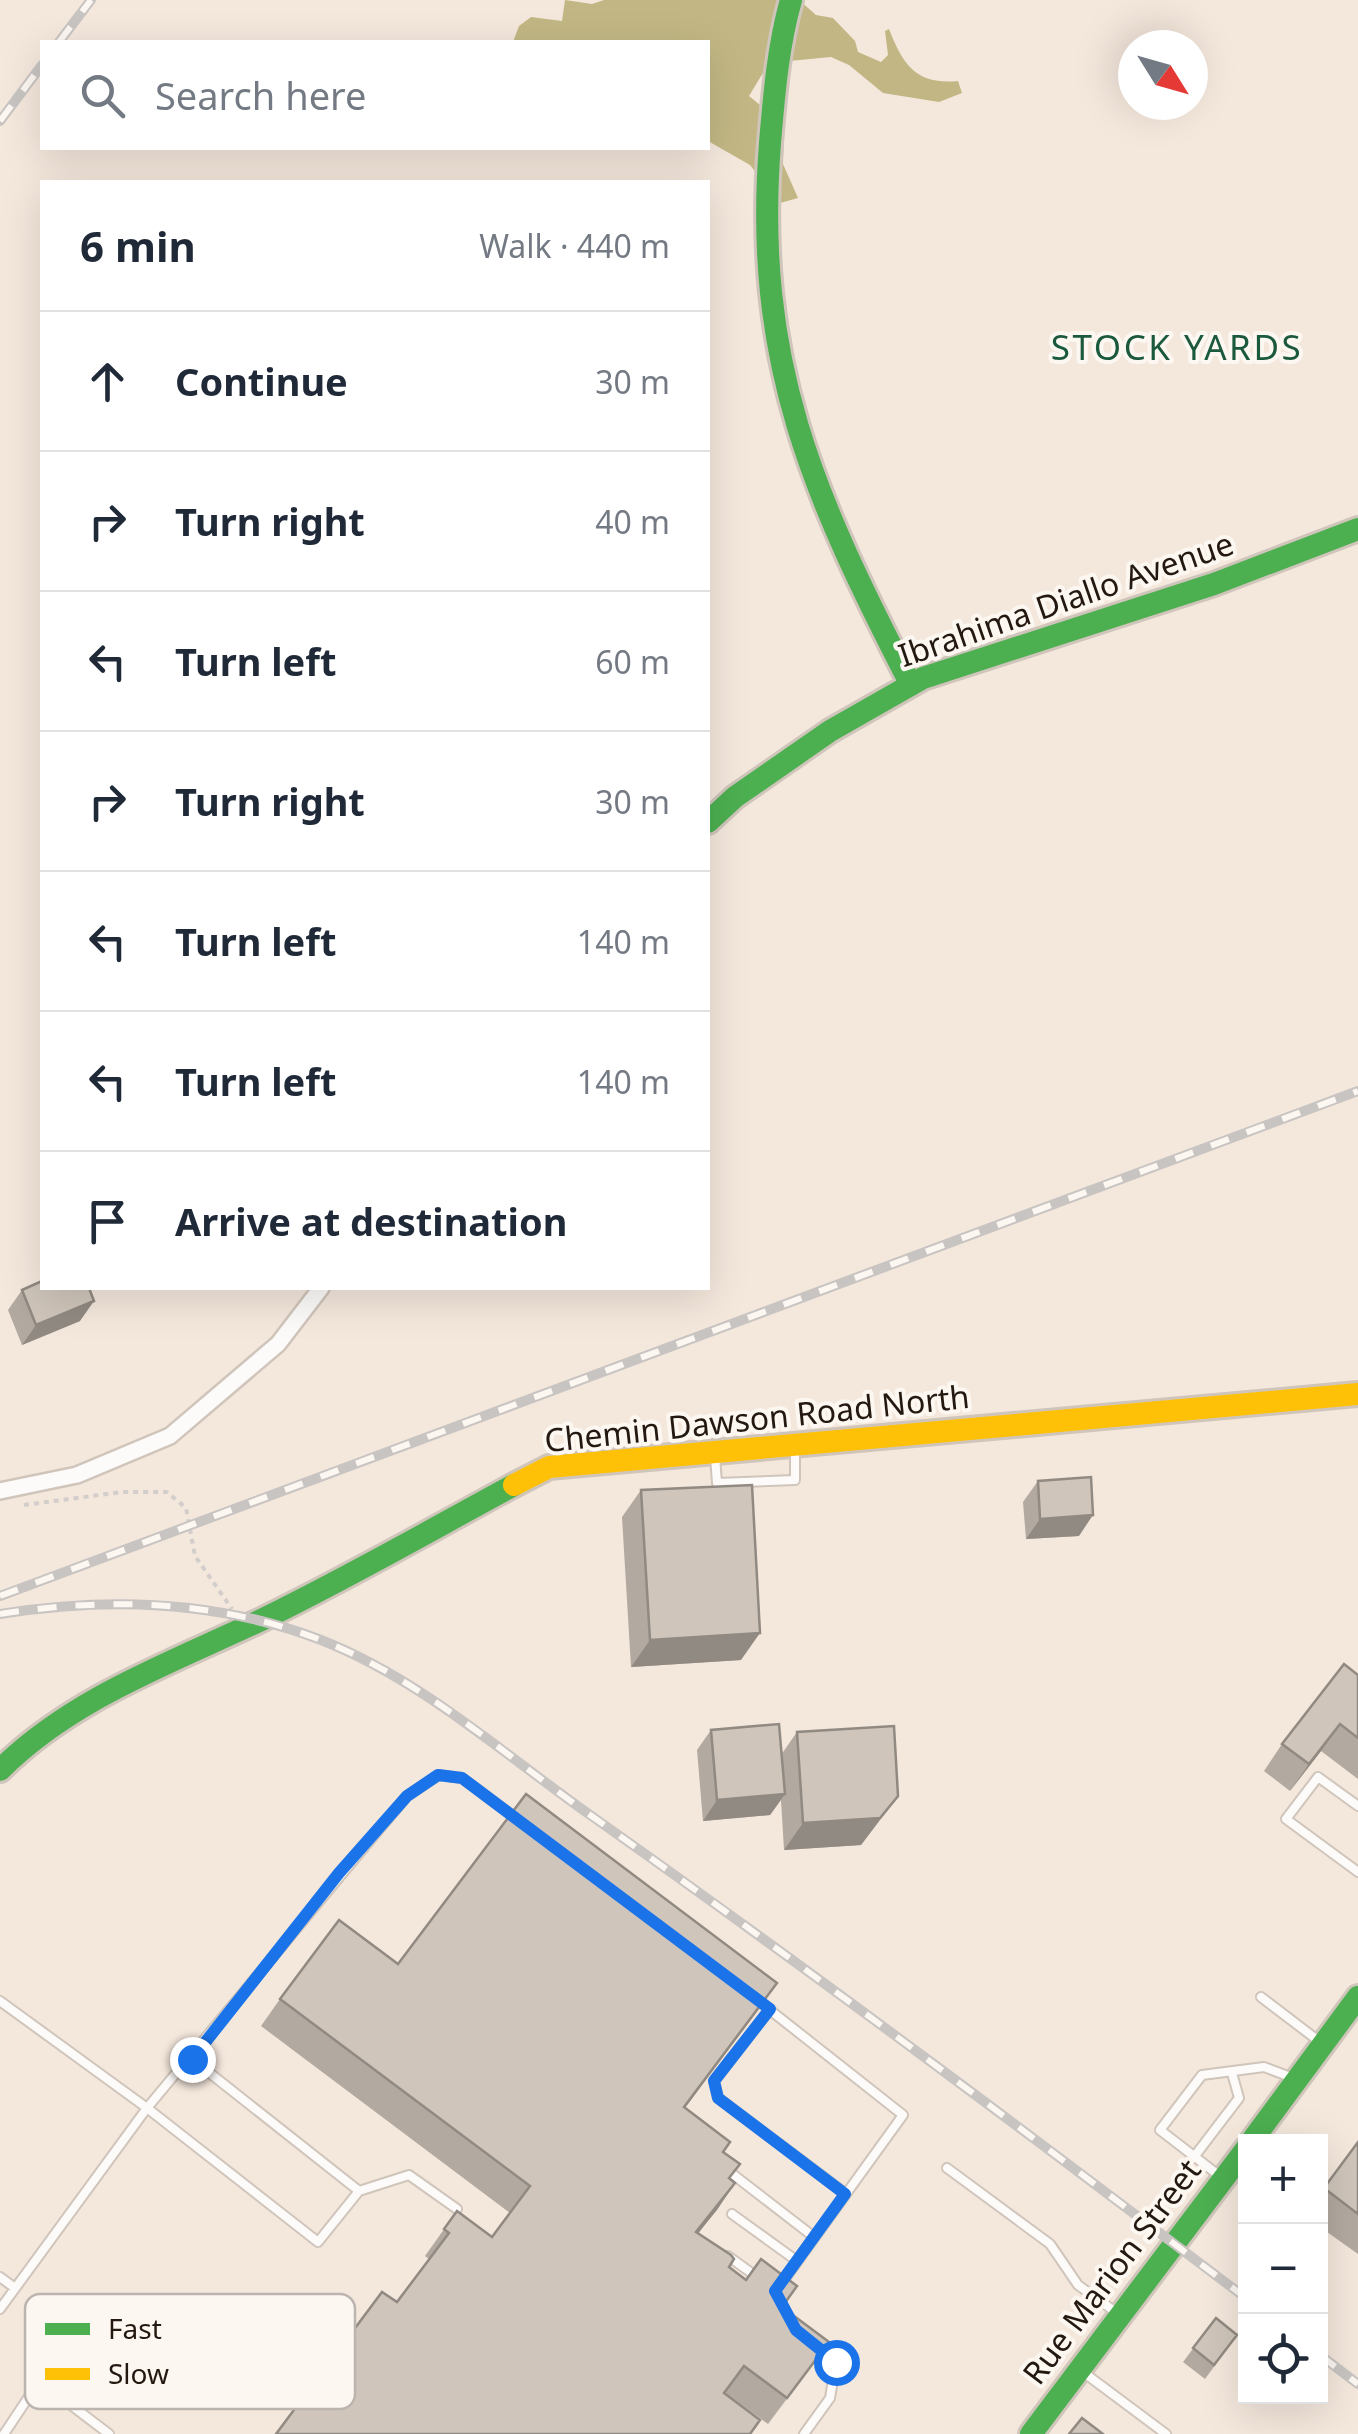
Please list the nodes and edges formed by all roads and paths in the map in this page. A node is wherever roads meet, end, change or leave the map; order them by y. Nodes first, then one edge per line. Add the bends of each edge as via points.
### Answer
1 (791, 0) edge
2 (1358, 529) edge
3 (911, 685) junction
4 (710, 820) edge
5 (319, 1290) edge
6 (1358, 1394) edge
7 (796, 1444) junction
8 (715, 1451) junction
9 (0, 1491) edge
10 (16, 1502) dead end
11 (240, 1628) junction
12 (0, 1770) edge
13 (1358, 1806) edge
14 (532, 1830) edge
15 (1358, 1872) edge
16 (740, 1986) edge
17 (1261, 1997) dead end
18 (1358, 1998) edge
19 (0, 2001) edge
20 (770, 2009) junction
21 (1323, 2045) junction
22 (192, 2059) junction
23 (1232, 2074) junction
24 (1297, 2080) junction
25 (147, 2108) junction
26 (1257, 2134) edge
27 (710, 2156) edge
28 (1194, 2156) junction
29 (1238, 2160) edge
30 (947, 2168) dead end
31 (1224, 2179) junction
32 (360, 2191) junction
33 (845, 2194) junction
34 (457, 2209) edge
35 (732, 2214) dead end
36 (814, 2237) junction
37 (724, 2253) edge
38 (797, 2262) junction
39 (0, 2277) edge
40 (762, 2282) edge
41 (15, 2288) junction
42 (775, 2291) edge
43 (0, 2309) edge
44 (1120, 2316) junction
45 (809, 2341) edge
46 (1080, 2370) junction
47 (25, 2402) edge
48 (76, 2409) edge
49 (4, 2434) edge
50 (109, 2434) edge
51 (804, 2434) edge
52 (1031, 2434) edge
53 (1166, 2434) edge

1 - 3 street via 766,166 772,345 790,420 826,518
2 - 3 street, Ibrahima Diallo Avenue
3 - 4 street, Ibrahima Diallo Avenue via 830,731
5 - 9 street via 278,1344 170,1436 77,1475
6 - 7 street, Chemin Dawson Road North
7 - 8 street, Chemin Dawson Road North
7 - 8 lane via 794,1480 717,1483
8 - 11 street, Chemin Dawson Road North via 549,1467
10 - 11 path via 31,1507 150,1489 180,1499 199,1565
11 - 12 street, Chemin Dawson Road North via 146,1671 26,1744
13 - 15 lane via 1318,1777 1286,1819
14 - 22 lane via 462,1778 438,1775 407,1796 339,1873
16 - 20 lane
17 - 21 lane
18 - 21 street
19 - 25 lane
20 - 33 lane via 714,2081 718,2098
20 - 33 lane via 903,2115
21 - 24 street
22 - 25 lane
22 - 32 lane
23 - 24 lane via 1264,2067
23 - 28 lane via 1238,2098
23 - 28 lane via 1202,2075 1160,2130
24 - 26 street
25 - 32 lane via 318,2242
25 - 41 lane
27 - 36 lane
28 - 31 lane
29 - 31 street, Rue Marion Street
30 - 44 lane via 1050,2244 1078,2286
31 - 44 street, Rue Marion Street
32 - 34 lane via 408,2175
33 - 36 lane
35 - 38 lane
36 - 38 lane
37 - 40 lane
38 - 42 lane
39 - 41 lane
41 - 43 lane
44 - 46 street, Rue Marion Street
45 - 51 lane via 836,2362 836,2383
46 - 52 street, Rue Marion Street
46 - 53 lane
47 - 49 lane
48 - 50 lane

